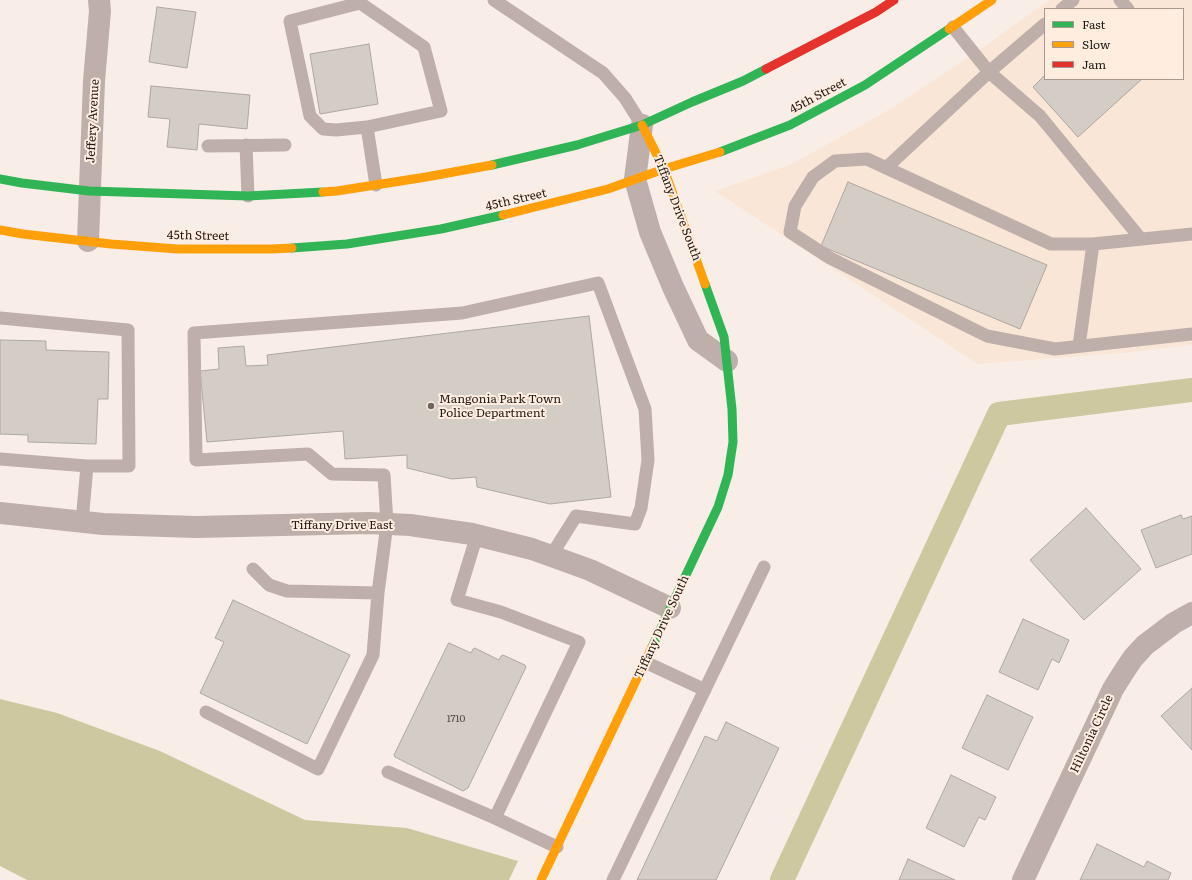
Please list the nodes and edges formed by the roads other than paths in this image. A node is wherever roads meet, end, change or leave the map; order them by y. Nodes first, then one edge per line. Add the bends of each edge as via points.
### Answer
1 (99, 0) edge
2 (494, 0) edge
3 (894, 0) edge
4 (992, 0) edge
5 (1073, 0) edge
6 (1120, 0) edge
7 (1063, 8) edge
8 (1127, 8) edge
9 (1044, 25) edge
10 (953, 27) junction
11 (989, 72) junction
12 (642, 125) junction
13 (367, 128) junction
14 (285, 144) dead end
15 (246, 145) junction
16 (208, 146) dead end
17 (886, 168) junction
18 (664, 169) junction
19 (0, 179) edge
20 (635, 179) junction
21 (376, 185) junction
22 (89, 191) junction
23 (248, 196) junction
24 (0, 230) edge
25 (1192, 234) edge
26 (1141, 239) junction
27 (88, 241) junction
28 (1093, 244) junction
29 (0, 318) edge
30 (1192, 334) edge
31 (1079, 346) junction
32 (727, 361) junction
33 (0, 459) edge
34 (87, 466) junction
35 (0, 513) edge
36 (82, 522) junction
37 (387, 524) junction
38 (477, 535) junction
39 (551, 556) junction
40 (764, 567) dead end
41 (254, 569) dead end
42 (378, 593) junction
43 (670, 608) junction
44 (1192, 613) edge
45 (645, 662) junction
46 (705, 690) junction
47 (206, 712) dead end
48 (388, 772) dead end
49 (495, 818) junction
50 (557, 847) junction
51 (541, 880) edge
52 (613, 880) edge
53 (1023, 880) edge

1 - 22 street, Jeffery Avenue
2 - 12 lane via 603,73 625,98
3 - 12 main road via 876,12 743,81
4 - 10 main road, 45th Street
5 - 7 lane
6 - 8 lane
9 - 11 lane
10 - 11 lane
10 - 18 main road, 45th Street via 865,85 790,125 732,148
11 - 17 lane
11 - 26 lane via 1040,116
12 - 18 main road, Tiffany Drive South
12 - 20 street, Tiffany Drive South
12 - 21 main road via 576,145 497,164
13 - 13 lane via 441,111 424,47 360,3 290,21 310,116 323,129
13 - 21 lane
14 - 15 lane
15 - 16 lane
15 - 23 lane
17 - 28 lane via 1051,244
17 - 31 lane via 867,159 835,161 813,177 795,206 790,232 830,258 987,336 1055,349
18 - 20 main road, 45th Street
18 - 32 main road, Tiffany Drive South via 724,337
19 - 22 main road
20 - 27 main road, 45th Street via 555,203 441,229 347,244 272,249 178,249
20 - 32 street, Tiffany Drive South via 650,232 698,340
21 - 23 main road via 337,191
22 - 23 main road
22 - 27 street, Jeffery Avenue
24 - 27 main road, 45th Street
25 - 26 lane
26 - 28 lane
28 - 31 lane
29 - 34 lane via 128,330 129,466
30 - 31 lane
32 - 43 main road, Tiffany Drive South via 733,426 728,475 718,507
33 - 34 lane
34 - 36 lane
35 - 36 street, Tiffany Drive East
36 - 37 street, Tiffany Drive East via 196,527
37 - 38 street, Tiffany Drive East
37 - 39 lane via 384,475 332,474 308,454 196,460 194,333 462,313 598,283 645,409 648,460 641,508 635,524 576,516
37 - 42 lane
38 - 39 street, Tiffany Drive East
38 - 49 lane via 457,600 501,612 579,642
39 - 43 street, Tiffany Drive East via 590,570
40 - 46 lane
41 - 42 lane via 269,585 288,591
42 - 47 lane via 373,655 318,769
43 - 45 main road, Tiffany Drive South
44 - 53 street, Hiltonia Circle via 1145,645 1123,673
45 - 46 lane
45 - 50 main road, Tiffany Drive South
46 - 52 lane
48 - 49 lane
49 - 50 lane
50 - 51 main road, Tiffany Drive South

